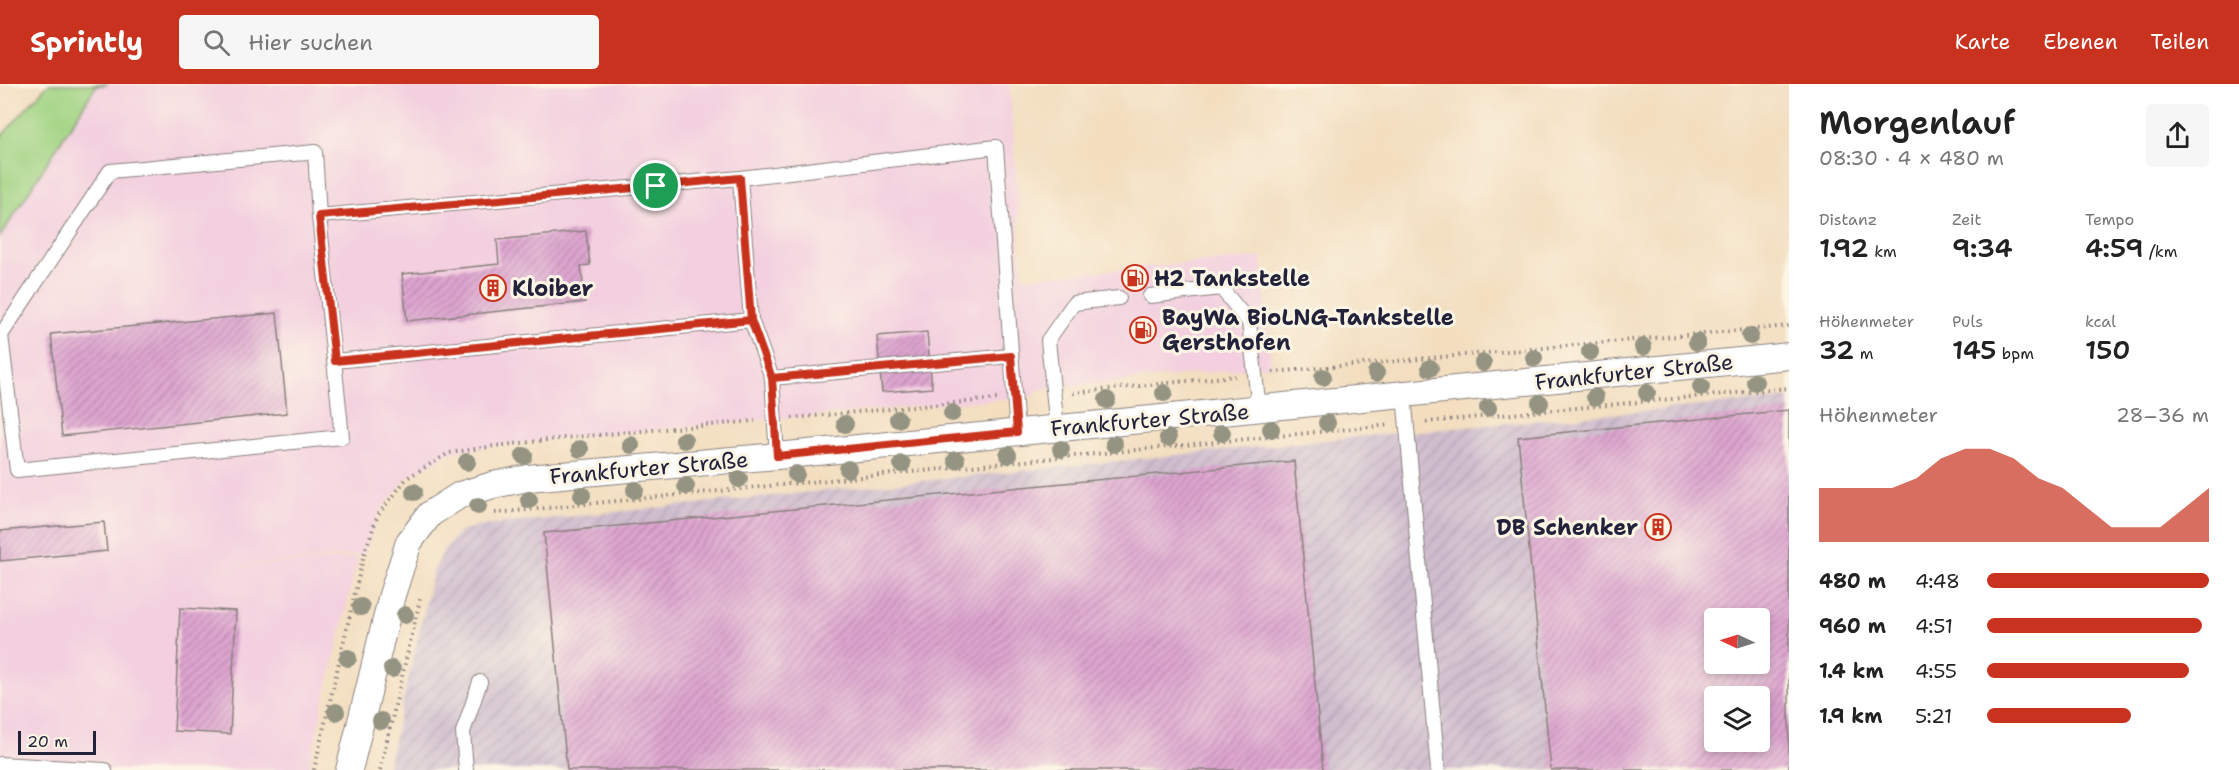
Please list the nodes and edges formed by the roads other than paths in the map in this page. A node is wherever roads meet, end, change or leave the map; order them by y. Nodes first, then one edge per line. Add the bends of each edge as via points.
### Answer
1 (740, 178) junction
2 (319, 216) junction
3 (1150, 296) dead end
4 (1119, 298) dead end
5 (751, 320) junction
6 (1011, 356) junction
7 (1789, 356) edge
8 (335, 361) junction
9 (772, 378) junction
10 (1404, 395) junction
11 (1259, 409) junction
12 (1056, 429) junction
13 (1017, 432) junction
14 (777, 456) junction
15 (480, 682) dead end
16 (0, 764) edge
17 (105, 770) edge
18 (349, 770) edge
19 (466, 770) edge
20 (1438, 770) edge

1 - 2 lane
1 - 5 lane
1 - 6 lane via 996,147
2 - 8 lane
2 - 8 lane via 315,152 110,171 1,335 17,470 342,436
3 - 11 lane via 1221,288 1249,322
4 - 12 lane via 1074,303 1048,340
5 - 8 lane
5 - 9 lane
6 - 9 lane
6 - 13 lane
7 - 10 street, Frankfurter Straße
9 - 14 lane
10 - 11 street, Frankfurter Straße
10 - 20 lane
11 - 12 street, Frankfurter Straße
12 - 13 street, Frankfurter Straße
13 - 14 street, Frankfurter Straße
14 - 18 street, Frankfurter Straße via 492,484 460,495 430,514 409,542 392,595
15 - 19 lane via 463,732
16 - 17 lane

